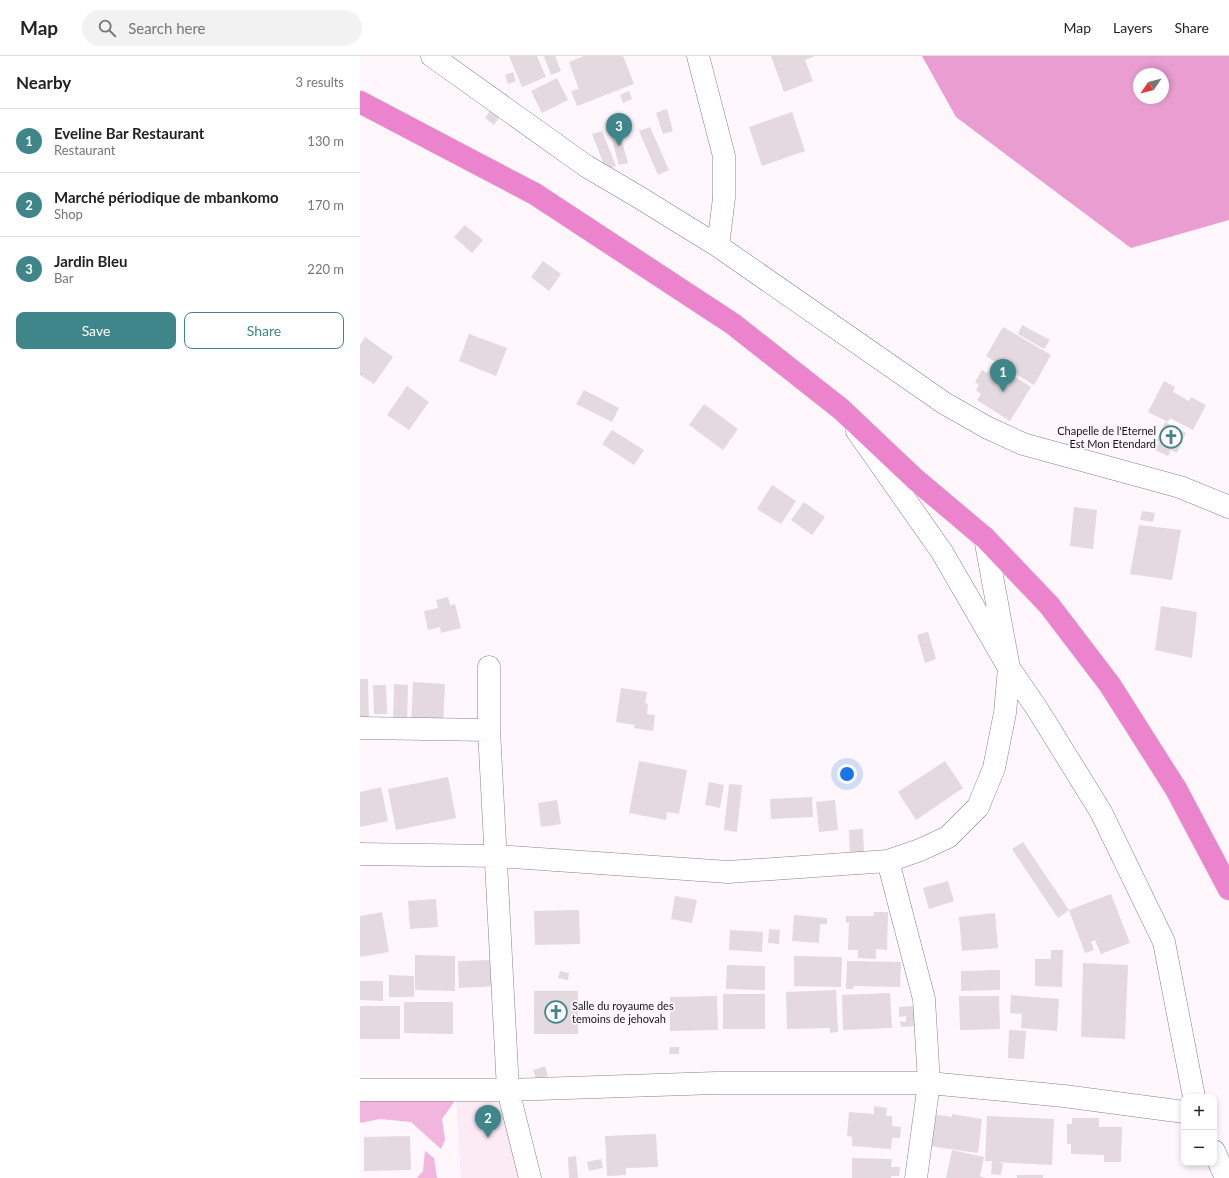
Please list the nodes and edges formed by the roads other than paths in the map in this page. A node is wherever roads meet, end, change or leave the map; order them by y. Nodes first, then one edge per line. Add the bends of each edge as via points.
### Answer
1 (432, 56) edge
2 (698, 56) edge
3 (360, 102) edge
4 (718, 246) junction
5 (841, 410) junction
6 (1229, 507) edge
7 (985, 538) junction
8 (489, 667) dead end
9 (1009, 668) junction
10 (360, 728) edge
11 (489, 730) junction
12 (360, 854) edge
13 (496, 856) junction
14 (888, 861) junction
15 (1229, 889) edge
16 (929, 1083) junction
17 (360, 1090) edge
18 (508, 1090) junction
19 (1193, 1094) edge
20 (1181, 1112) edge
21 (1217, 1158) edge
22 (530, 1178) edge
23 (916, 1178) edge
24 (1226, 1178) edge

1 - 4 street via 586,166
2 - 4 street via 724,156 724,198
3 - 5 highway via 535,194 733,324
4 - 6 street via 944,403 988,428 1023,444 1180,487
5 - 7 highway via 915,479
5 - 9 street via 942,552
7 - 9 street
7 - 15 highway via 1050,605 1110,685 1176,789
8 - 11 street
9 - 14 street via 1005,713 994,768 978,807 948,837
9 - 19 street via 1102,812 1164,942
10 - 11 street
11 - 13 street
12 - 13 street
13 - 14 street via 728,872
13 - 18 street
14 - 16 street via 924,999
16 - 18 street via 716,1083
16 - 20 street via 1064,1096
16 - 23 street
17 - 18 street
18 - 22 street
21 - 24 street

